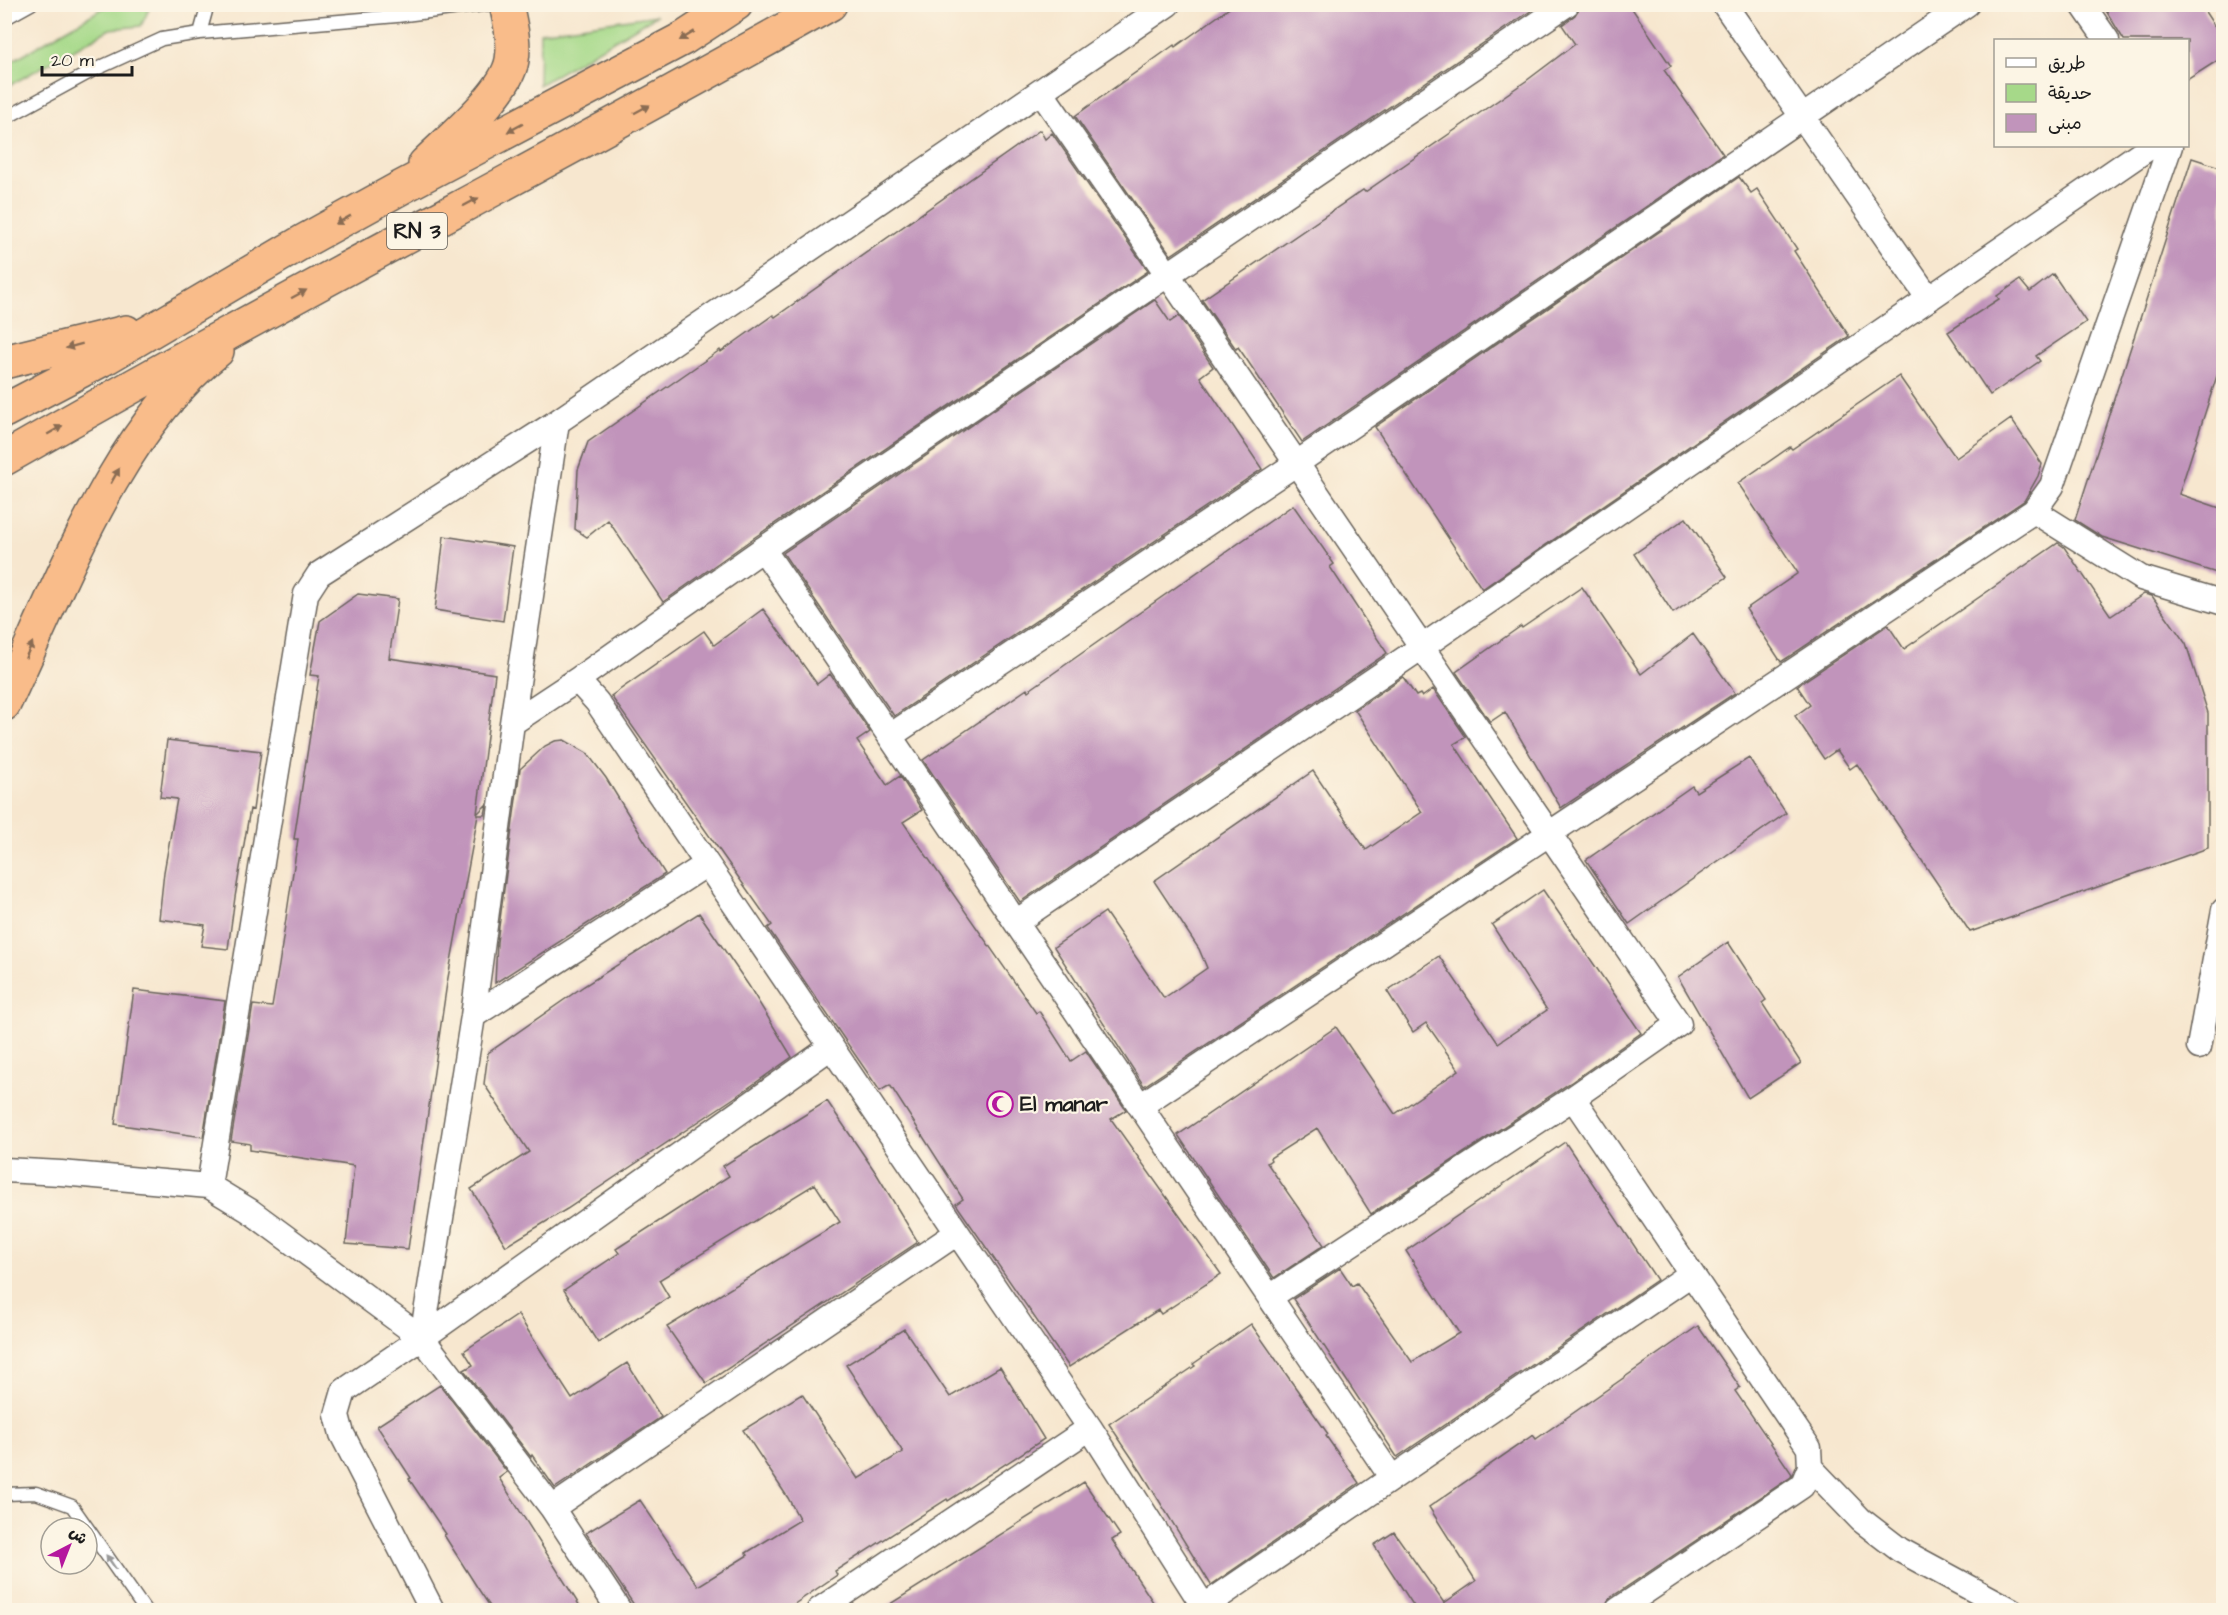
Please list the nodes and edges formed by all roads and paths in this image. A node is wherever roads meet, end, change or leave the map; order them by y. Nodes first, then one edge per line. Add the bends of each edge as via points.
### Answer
1 (31, 4) edge
2 (208, 4) edge
3 (490, 4) edge
4 (506, 4) edge
5 (736, 4) edge
6 (830, 4) edge
7 (1168, 4) edge
8 (1567, 4) edge
9 (1724, 4) edge
10 (1966, 4) edge
11 (2082, 4) edge
12 (4, 20) edge
13 (200, 33) junction
14 (2106, 39) edge
15 (1041, 92) junction
16 (1802, 117) junction
17 (4, 119) edge
18 (2150, 147) edge
19 (2170, 147) edge
20 (402, 187) junction
21 (1168, 274) junction
22 (1929, 299) junction
23 (266, 312) junction
24 (171, 320) junction
25 (4, 362) edge
26 (4, 411) edge
27 (557, 422) junction
28 (4, 459) edge
29 (1297, 463) junction
30 (2034, 511) junction
31 (763, 549) junction
32 (2223, 603) edge
33 (1422, 647) junction
34 (577, 680) junction
35 (4, 704) edge
36 (512, 723) junction
37 (890, 736) junction
38 (1550, 835) junction
39 (707, 864) junction
40 (2223, 910) edge
41 (1016, 922) junction
42 (473, 1016) junction
43 (831, 1047) junction
44 (2199, 1047) dead end
45 (1573, 1098) junction
46 (1140, 1106) junction
47 (4, 1170) edge
48 (209, 1186) junction
49 (957, 1233) junction
50 (1692, 1274) junction
51 (1270, 1297) junction
52 (422, 1338) junction
53 (1090, 1428) junction
54 (1810, 1467) junction
55 (1392, 1478) junction
56 (4, 1494) edge
57 (552, 1508) junction
58 (1203, 1609) edge
59 (145, 1611) edge
60 (432, 1611) edge
61 (619, 1611) edge
62 (819, 1611) edge
63 (1618, 1611) edge
64 (2011, 1611) edge

1 - 12 lane
2 - 13 lane
3 - 13 lane
4 - 20 highway via 514,39 512,63 502,84
5 -> 20 highway, RN 3 via 684,38
23 -> 6 highway, RN 3
7 - 15 street
8 - 21 street
9 - 16 street
10 - 16 street
11 - 14 street
13 - 17 lane via 162,39 93,70
15 - 21 street
15 - 27 street
16 - 22 street
16 - 29 street
18 - 22 street
19 - 30 street via 2052,486
20 -> 24 highway, RN 3
21 - 29 street
21 - 31 street
22 - 33 street
28 -> 23 highway, RN 3
35 -> 23 highway via 62,577 117,472 156,415 203,363
24 -> 25 highway
24 - 26 highway, RN 3
27 - 36 street
27 - 48 street via 319,574 306,594
29 - 33 street
29 - 37 street
30 - 32 street via 2141,578
30 - 38 street
31 - 34 street
31 - 37 street
33 - 38 street
33 - 41 street
34 - 36 street
34 - 39 street via 597,702
36 - 42 street
37 - 41 street
38 - 45 street via 1678,1024
38 - 46 street
39 - 42 street
39 - 43 street
40 - 44 street
41 - 46 street
42 - 52 street
43 - 49 street
43 - 52 street
45 - 50 street
45 - 51 street
46 - 51 street
47 - 48 street
48 - 52 street via 250,1211
49 - 53 street
49 - 57 street
50 - 54 street via 1809,1448
50 - 55 street
51 - 55 street
52 - 57 street
52 - 60 street via 344,1391 338,1415 342,1434
53 - 58 street
53 - 62 street
54 - 63 street via 1802,1486
54 - 64 street via 1861,1520 1900,1550
55 - 58 street
59 -> 56 lane via 72,1506 36,1493
57 - 61 street

